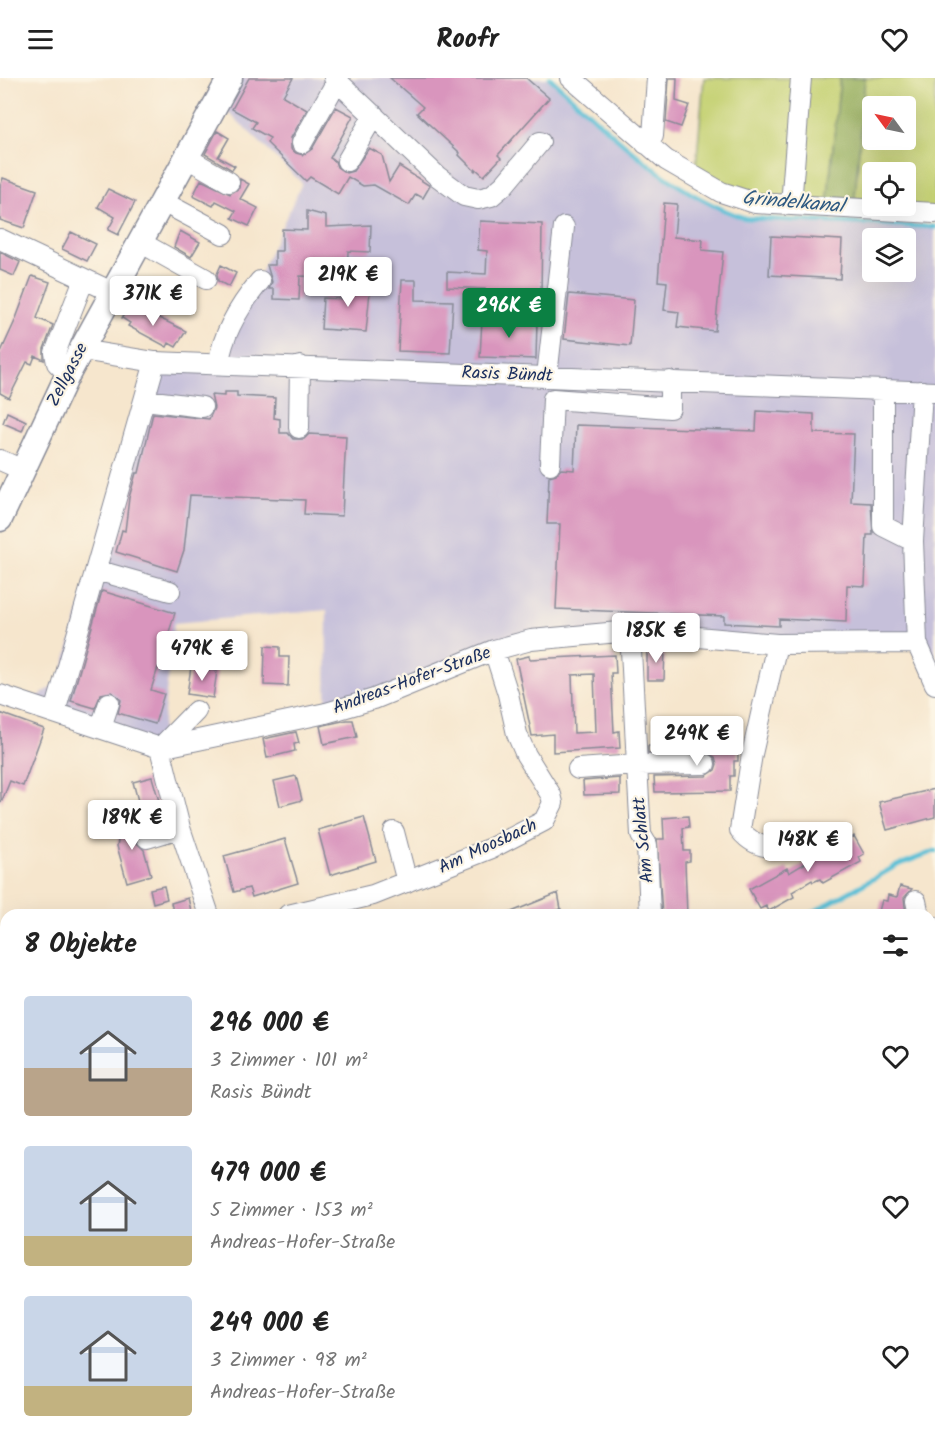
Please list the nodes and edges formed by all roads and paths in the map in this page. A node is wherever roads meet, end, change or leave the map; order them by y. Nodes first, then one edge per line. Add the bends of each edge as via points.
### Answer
1 (230, 78) edge
2 (571, 78) edge
3 (657, 78) edge
4 (801, 78) edge
5 (336, 80) edge
6 (374, 116) junction
7 (540, 142) dead end
8 (302, 143) dead end
9 (646, 144) junction
10 (187, 158) junction
11 (347, 161) dead end
12 (229, 182) dead end
13 (163, 202) junction
14 (791, 205) junction
15 (935, 213) edge
16 (564, 227) dead end
17 (224, 234) dead end
18 (0, 238) edge
19 (140, 242) junction
20 (84, 279) junction
21 (206, 279) dead end
22 (260, 281) dead end
23 (112, 292) junction
24 (81, 350) junction
25 (155, 362) junction
26 (219, 362) junction
27 (300, 366) junction
28 (68, 374) junction
29 (547, 376) junction
30 (670, 381) junction
31 (883, 390) junction
32 (928, 391) edge
33 (145, 400) junction
34 (202, 407) dead end
35 (298, 428) dead end
36 (0, 460) edge
37 (550, 464) dead end
38 (23, 470) junction
39 (0, 519) edge
40 (913, 541) junction
41 (96, 570) junction
42 (170, 591) dead end
43 (630, 631) junction
44 (917, 643) junction
45 (777, 644) junction
46 (494, 650) junction
47 (935, 684) edge
48 (0, 695) edge
49 (109, 703) dead end
50 (195, 711) dead end
51 (56, 712) junction
52 (101, 727) junction
53 (160, 748) junction
54 (705, 764) dead end
55 (637, 765) junction
56 (578, 769) dead end
57 (180, 828) junction
58 (393, 832) dead end
59 (826, 836) dead end
60 (147, 838) dead end
61 (407, 882) junction
62 (207, 909) edge
63 (315, 909) edge
64 (650, 909) edge

1 - 10 main road, Zellgasse
2 - 9 street
3 - 9 street via 653,136
4 - 14 street
5 - 6 street
5 - 8 street
6 - 7 street via 451,189 478,200 491,196 504,185
6 - 11 street
9 - 14 street via 681,170 721,192 755,203
10 - 12 street
10 - 13 main road, Zellgasse
13 - 17 street
13 - 19 main road, Zellgasse
14 - 15 street
16 - 29 street
18 - 20 street
19 - 21 street
19 - 23 main road, Zellgasse
20 - 23 street
20 - 28 street via 55,353 57,363
22 - 26 street via 221,345
23 - 24 main road, Zellgasse
24 - 25 street, Rasis Bündt
24 - 28 main road, Zellgasse
25 - 26 street, Rasis Bündt
25 - 33 street
26 - 27 street, Rasis Bündt
27 - 29 street, Rasis Bündt
27 - 35 street
28 - 38 main road, Zellgasse
29 - 30 street, Rasis Bündt
30 - 31 street, Rasis Bündt
30 - 37 street via 670,408 553,399
31 - 32 street, Rasis Bündt
31 - 40 street via 883,526
32 - 40 street
33 - 34 street
33 - 41 street
36 - 38 street
38 - 39 main road, Zellgasse
40 - 44 street
41 - 42 street
41 - 51 street
43 - 45 street, Andreas-Hofer-Straße
43 - 46 street, Andreas-Hofer-Straße via 531,640
43 - 55 street
44 - 45 street, Andreas-Hofer-Straße
44 - 47 street
45 - 59 street via 752,754 740,830 750,842 763,848
46 - 53 street, Andreas-Hofer-Straße via 365,702
46 - 61 street, Am Moosbach via 517,734 551,795 550,812 544,821 492,848
48 - 51 street
49 - 52 street
50 - 53 street
51 - 52 street
52 - 53 street
53 - 57 street
54 - 55 street
55 - 56 street
55 - 64 street, Am Schlatt
57 - 60 street
57 - 62 street
58 - 61 street
61 - 63 street, Am Moosbach via 373,896

